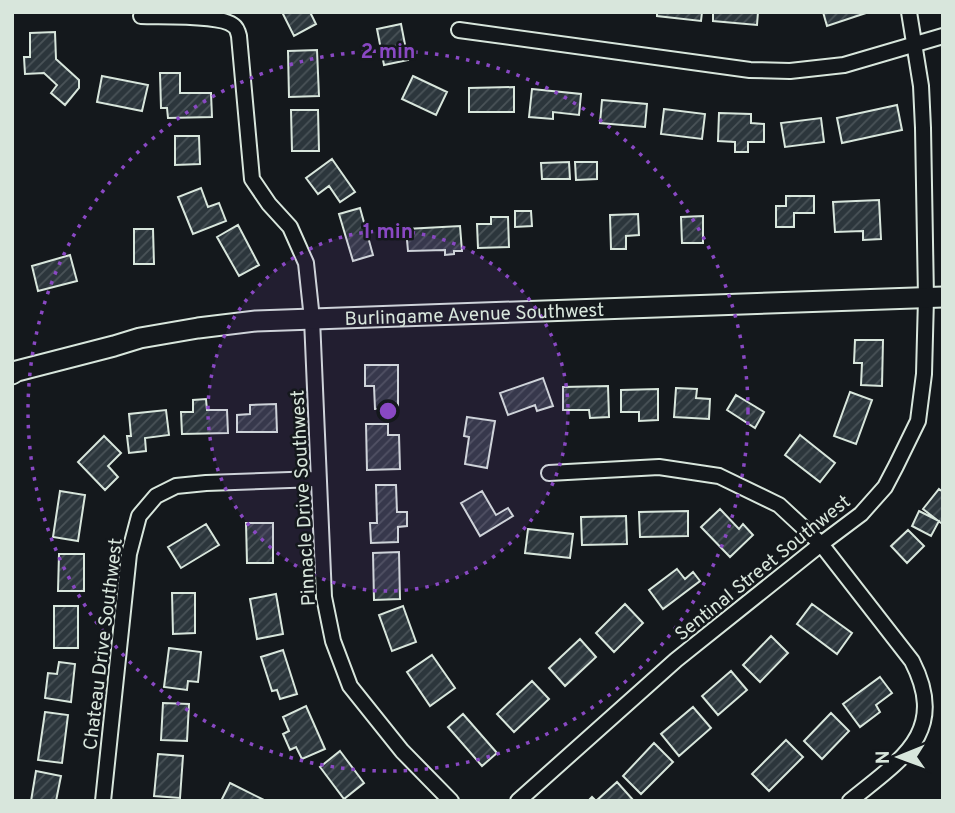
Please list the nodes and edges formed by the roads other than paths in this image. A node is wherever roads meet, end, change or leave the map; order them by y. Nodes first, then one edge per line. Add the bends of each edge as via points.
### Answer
1 (909, 12) edge
2 (141, 16) dead end
3 (459, 30) dead end
4 (943, 36) edge
5 (915, 44) junction
6 (934, 298) edge
7 (312, 319) junction
8 (12, 374) edge
9 (549, 474) dead end
10 (318, 479) junction
11 (821, 544) junction
12 (103, 801) edge
13 (451, 801) edge
14 (518, 801) edge
15 (850, 801) edge

1 - 5 street, Sentinal Street Southwest
2 - 7 street, Pinnacle Drive Southwest via 211,18 234,26 241,48 252,179 290,227 306,263
3 - 5 street via 750,71 844,65
4 - 5 street
5 - 6 street, Sentinal Street Southwest
6 - 7 street, Burlingame Avenue Southwest
6 - 11 street, Sentinal Street Southwest via 918,421 885,487 861,514
7 - 8 street, Burlingame Avenue Southwest via 256,321 140,338
7 - 10 street, Pinnacle Drive Southwest
9 - 11 street via 659,467 719,476 779,505
10 - 12 street, Chateau Drive Southwest via 176,486 156,496 139,516 129,554
10 - 13 street, Pinnacle Drive Southwest via 324,597 333,641 350,686 402,751
11 - 14 street, Sentinal Street Southwest via 676,660
11 - 15 street via 912,661 924,700 919,736 900,760

